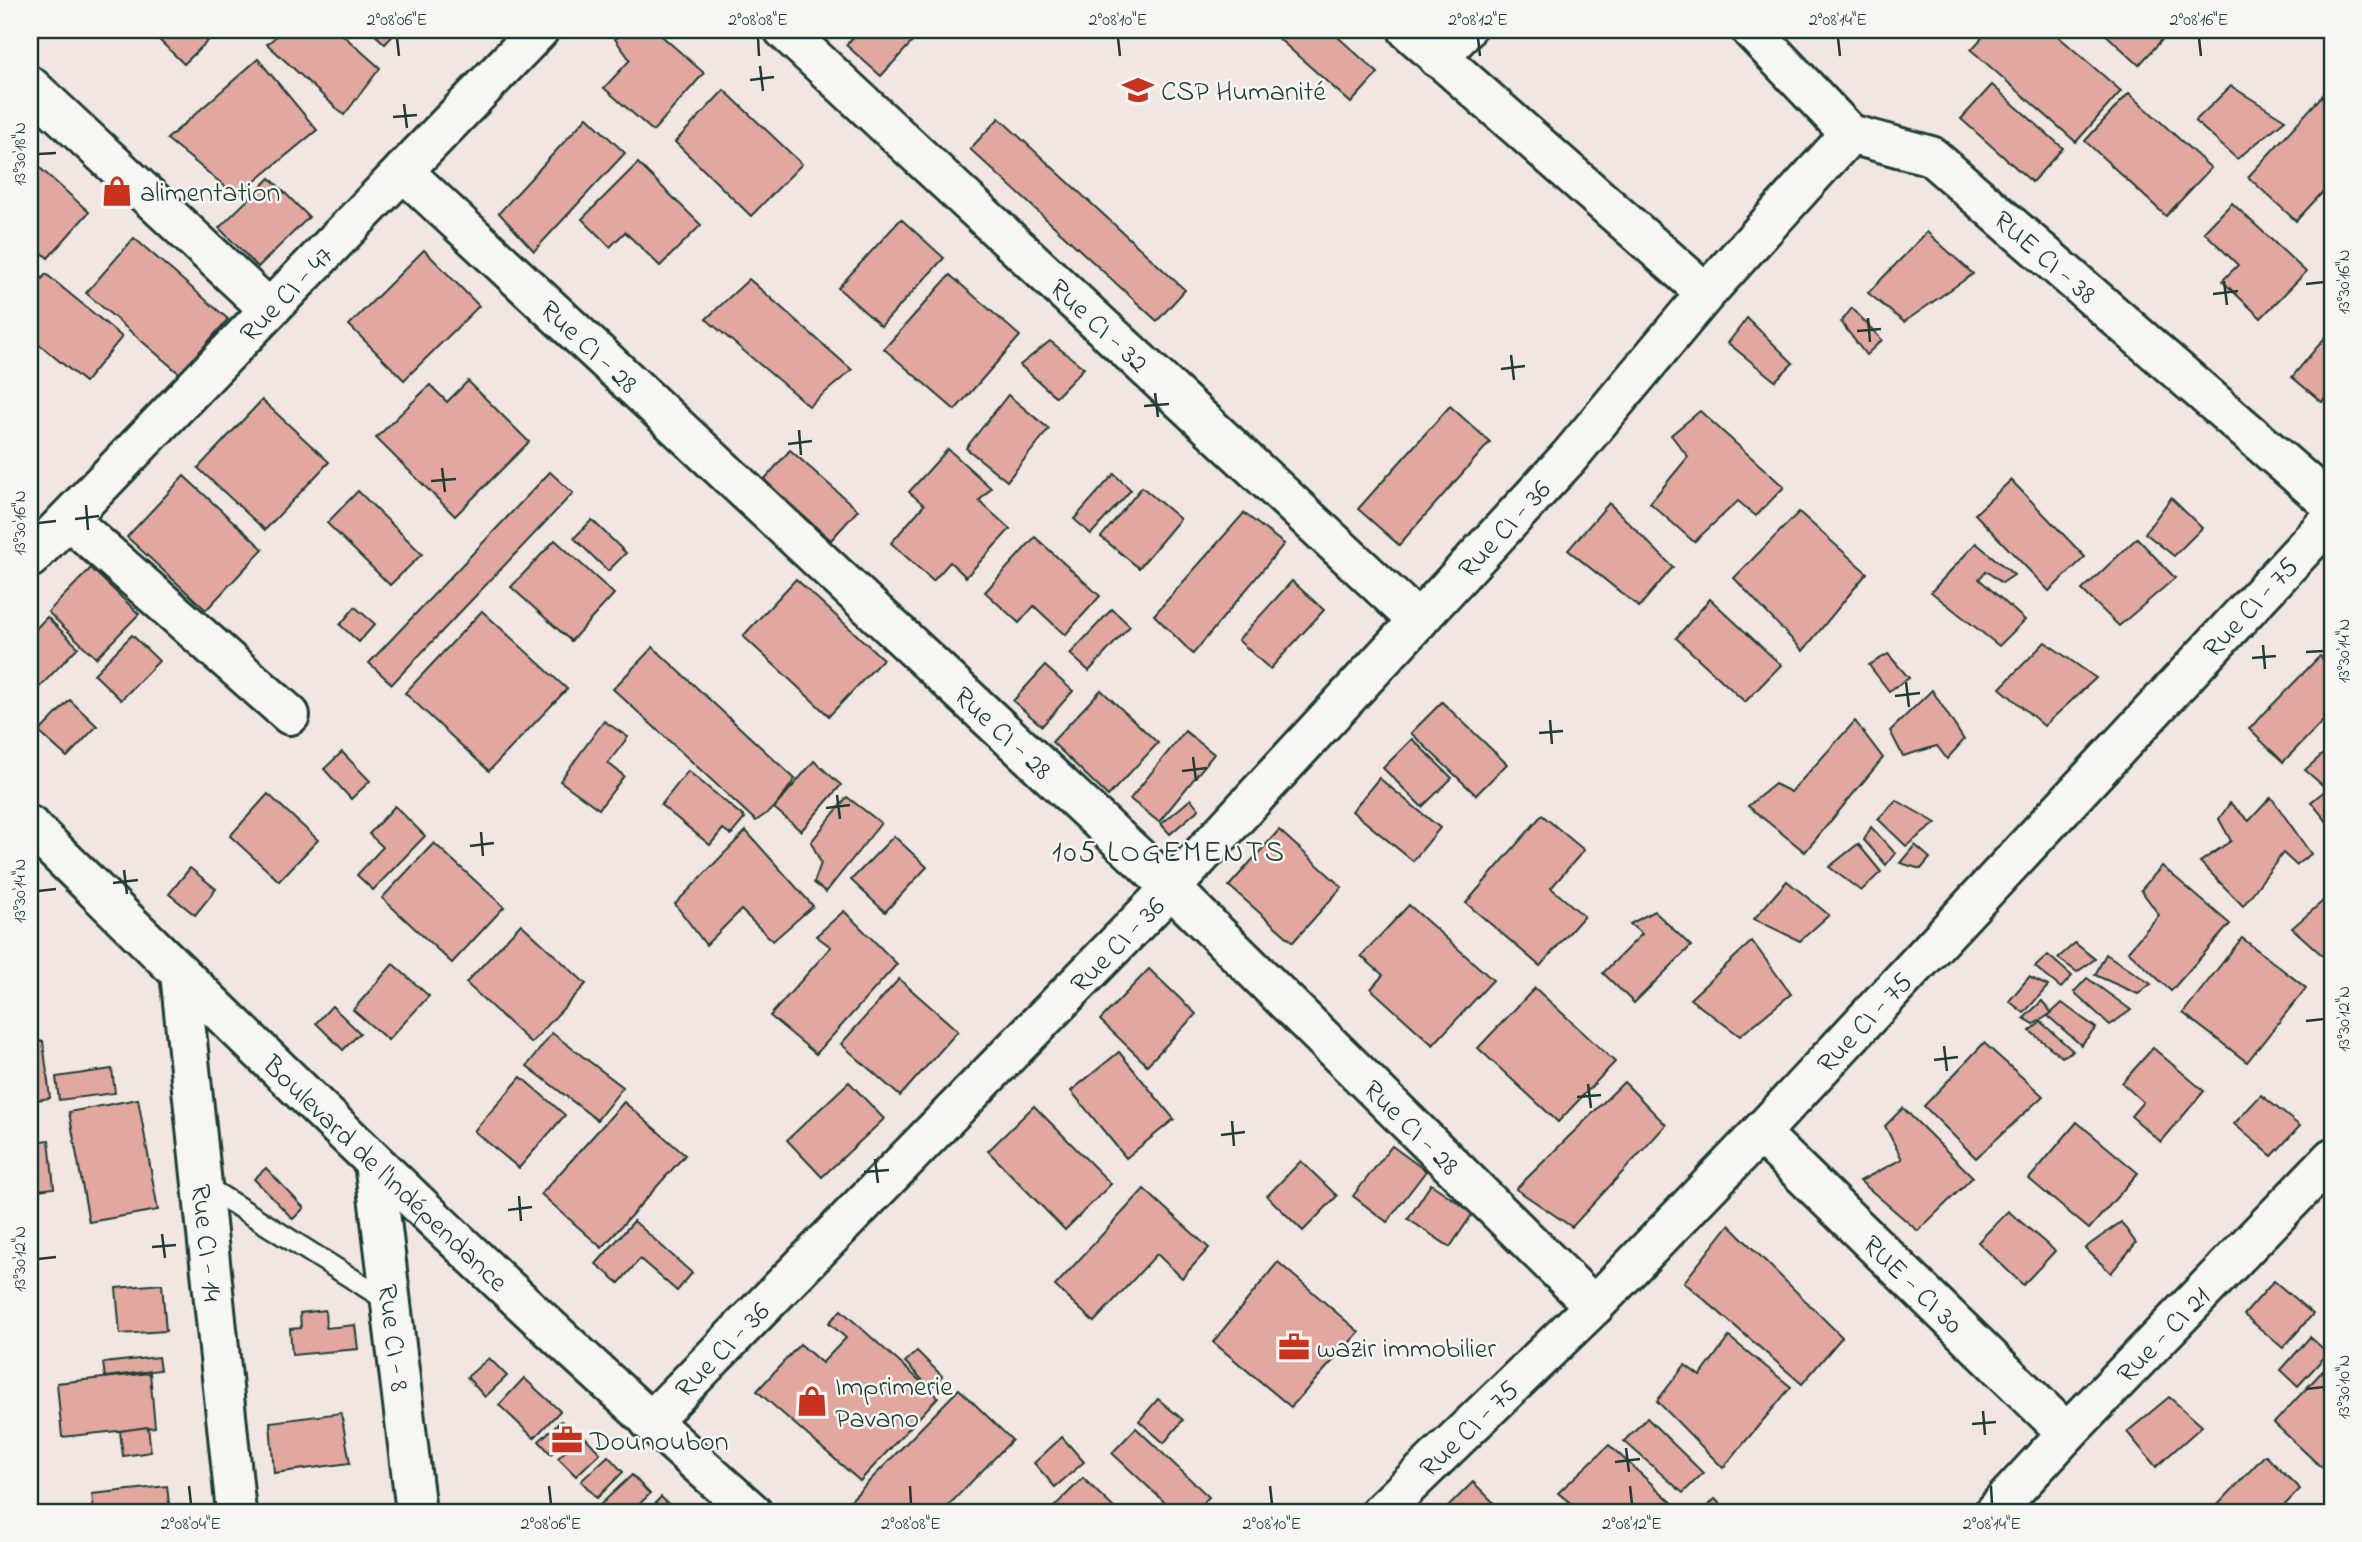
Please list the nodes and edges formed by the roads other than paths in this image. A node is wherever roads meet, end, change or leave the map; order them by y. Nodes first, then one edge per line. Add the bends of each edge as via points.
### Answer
1 (539, 30) edge
2 (784, 30) edge
3 (1408, 30) edge
4 (1465, 30) edge
5 (1751, 30) edge
6 (1438, 58) junction
7 (30, 86) edge
8 (1850, 134) junction
9 (403, 171) junction
10 (1706, 293) junction
11 (269, 309) junction
12 (2332, 505) edge
13 (2332, 518) edge
14 (68, 519) junction
15 (30, 558) edge
16 (1418, 621) junction
17 (290, 715) dead end
18 (30, 826) edge
19 (1171, 888) junction
20 (180, 973) junction
21 (1760, 1133) junction
22 (2332, 1158) edge
23 (374, 1162) junction
24 (202, 1184) junction
25 (391, 1304) junction
26 (1594, 1306) junction
27 (650, 1422) junction
28 (2067, 1433) junction
29 (236, 1512) edge
30 (416, 1512) edge
31 (752, 1512) edge
32 (1381, 1512) edge
33 (1994, 1512) edge

1 - 9 street, Rue CI - 47
2 - 16 street, Rue CI - 32
3 - 6 street
4 - 6 street
5 - 8 street
6 - 10 street
7 - 11 street
8 - 10 street, Rue CI - 36
8 - 12 street, RUE CI - 38 via 1930,156
9 - 11 street, Rue CI - 47
9 - 19 street, Rue CI - 28
10 - 16 street, Rue CI - 36 via 1569,457
11 - 14 street, Rue CI - 47
13 - 21 street, Rue CI - 75
14 - 15 street, Rue CI - 47
14 - 17 street
16 - 19 street, Rue CI - 36
18 - 20 street, Boulevard de l'Indépendance
19 - 26 street, Rue CI - 28
19 - 27 street, Rue CI - 36
20 - 23 street, Boulevard de l'Indépendance
20 - 24 street, Rue CI - 14
21 - 26 street, Rue CI - 75
21 - 28 street, RUE - CI 30
22 - 28 street, Rue - CI 21
23 - 25 street, Rue CI - 8
23 - 27 street, Boulevard de l'Indépendance
24 - 25 lane
24 - 29 street, Rue CI - 14
25 - 30 street, Rue CI - 8
26 - 32 street, Rue CI - 75
27 - 31 street, Boulevard de l'Indépendance
28 - 33 street, Rue - CI 21

